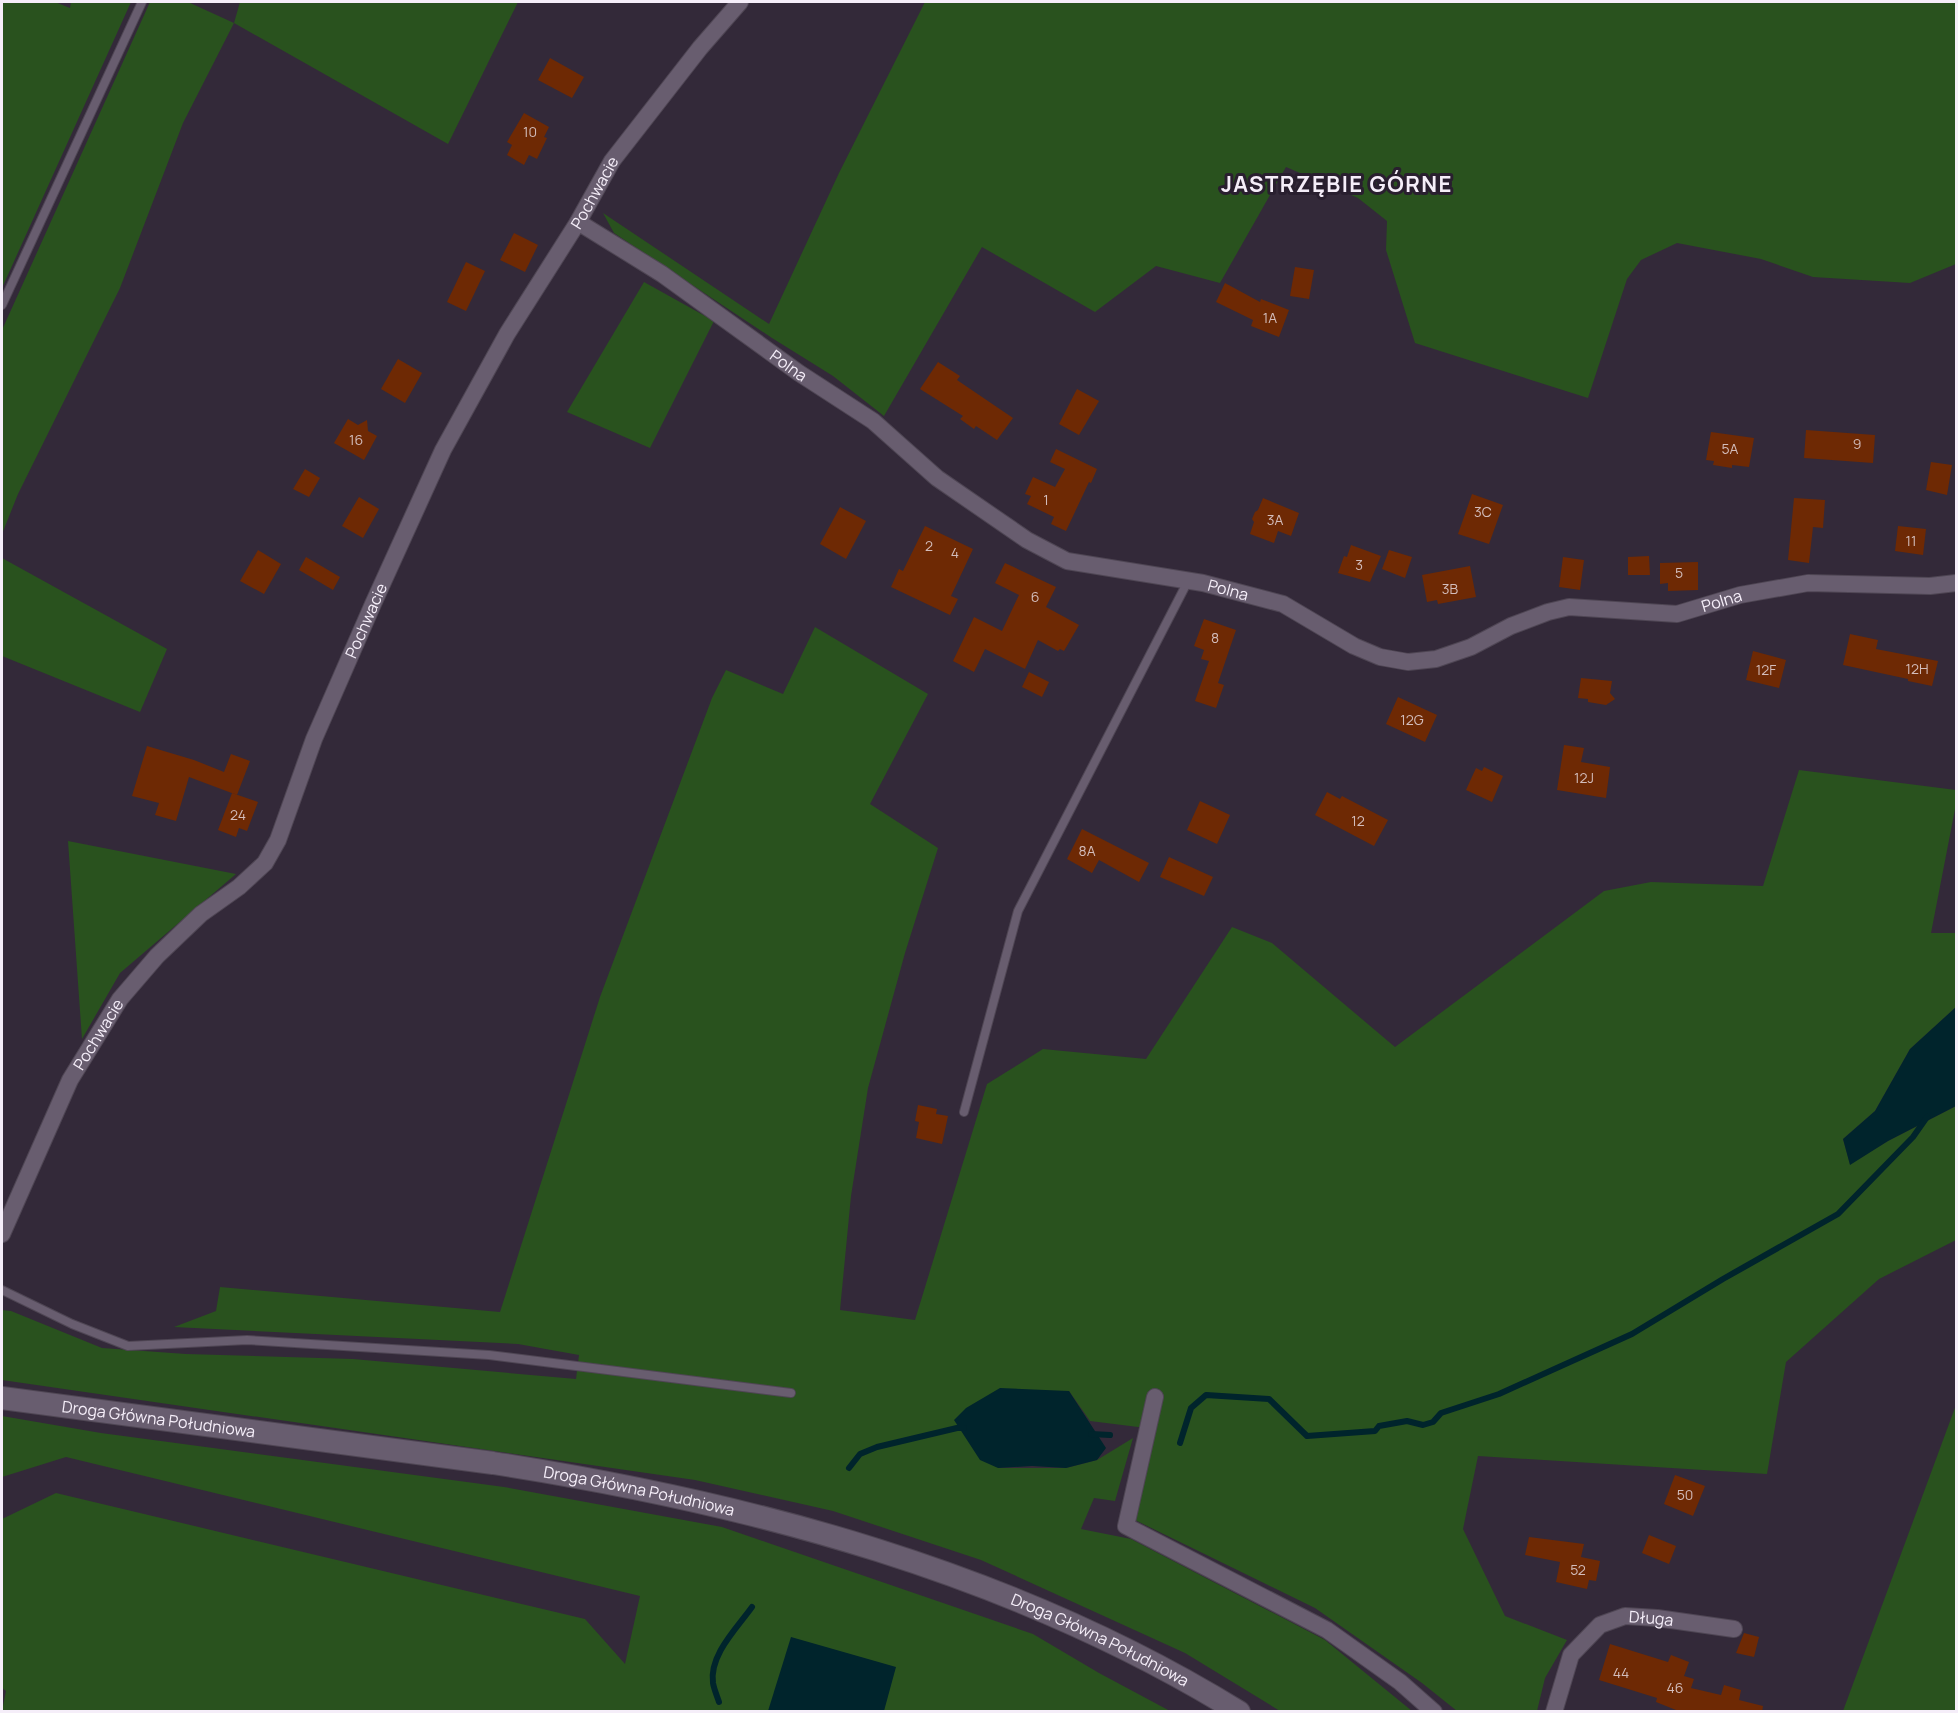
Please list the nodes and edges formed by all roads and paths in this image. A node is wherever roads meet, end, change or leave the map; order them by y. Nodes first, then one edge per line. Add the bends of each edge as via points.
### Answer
1 (142, 2) edge
2 (740, 2) edge
3 (578, 222) junction
4 (2, 305) edge
5 (1188, 581) junction
6 (1956, 583) edge
7 (964, 1112) dead end
8 (2, 1234) edge
9 (2, 1290) edge
10 (790, 1394) dead end
11 (1155, 1397) dead end
12 (2, 1398) edge
13 (1734, 1629) dead end
14 (1239, 1712) edge
15 (1434, 1712) edge
16 (1554, 1712) edge

1 - 4 lane
2 - 3 street, Pochwacie via 612,161
3 - 5 street, Polna via 662,274 873,421 937,478 1027,540 1067,561
3 - 8 street, Pochwacie via 507,334 443,450 319,729 278,840 265,863 239,888 201,914 120,999 70,1080
5 - 6 street, Polna via 1283,604 1354,646 1380,657 1408,662 1436,659 1511,626 1569,607 1677,614 1740,595 1808,583
5 - 7 lane via 1018,911
9 - 10 lane via 128,1346 247,1340 489,1355
11 - 15 street via 1126,1526 1327,1630 1400,1682
12 - 14 main road, Droga Główna Południowa via 492,1463 698,1502 876,1551 992,1589 1108,1641
13 - 16 street, Długa via 1657,1618 1625,1617 1600,1624 1571,1655

